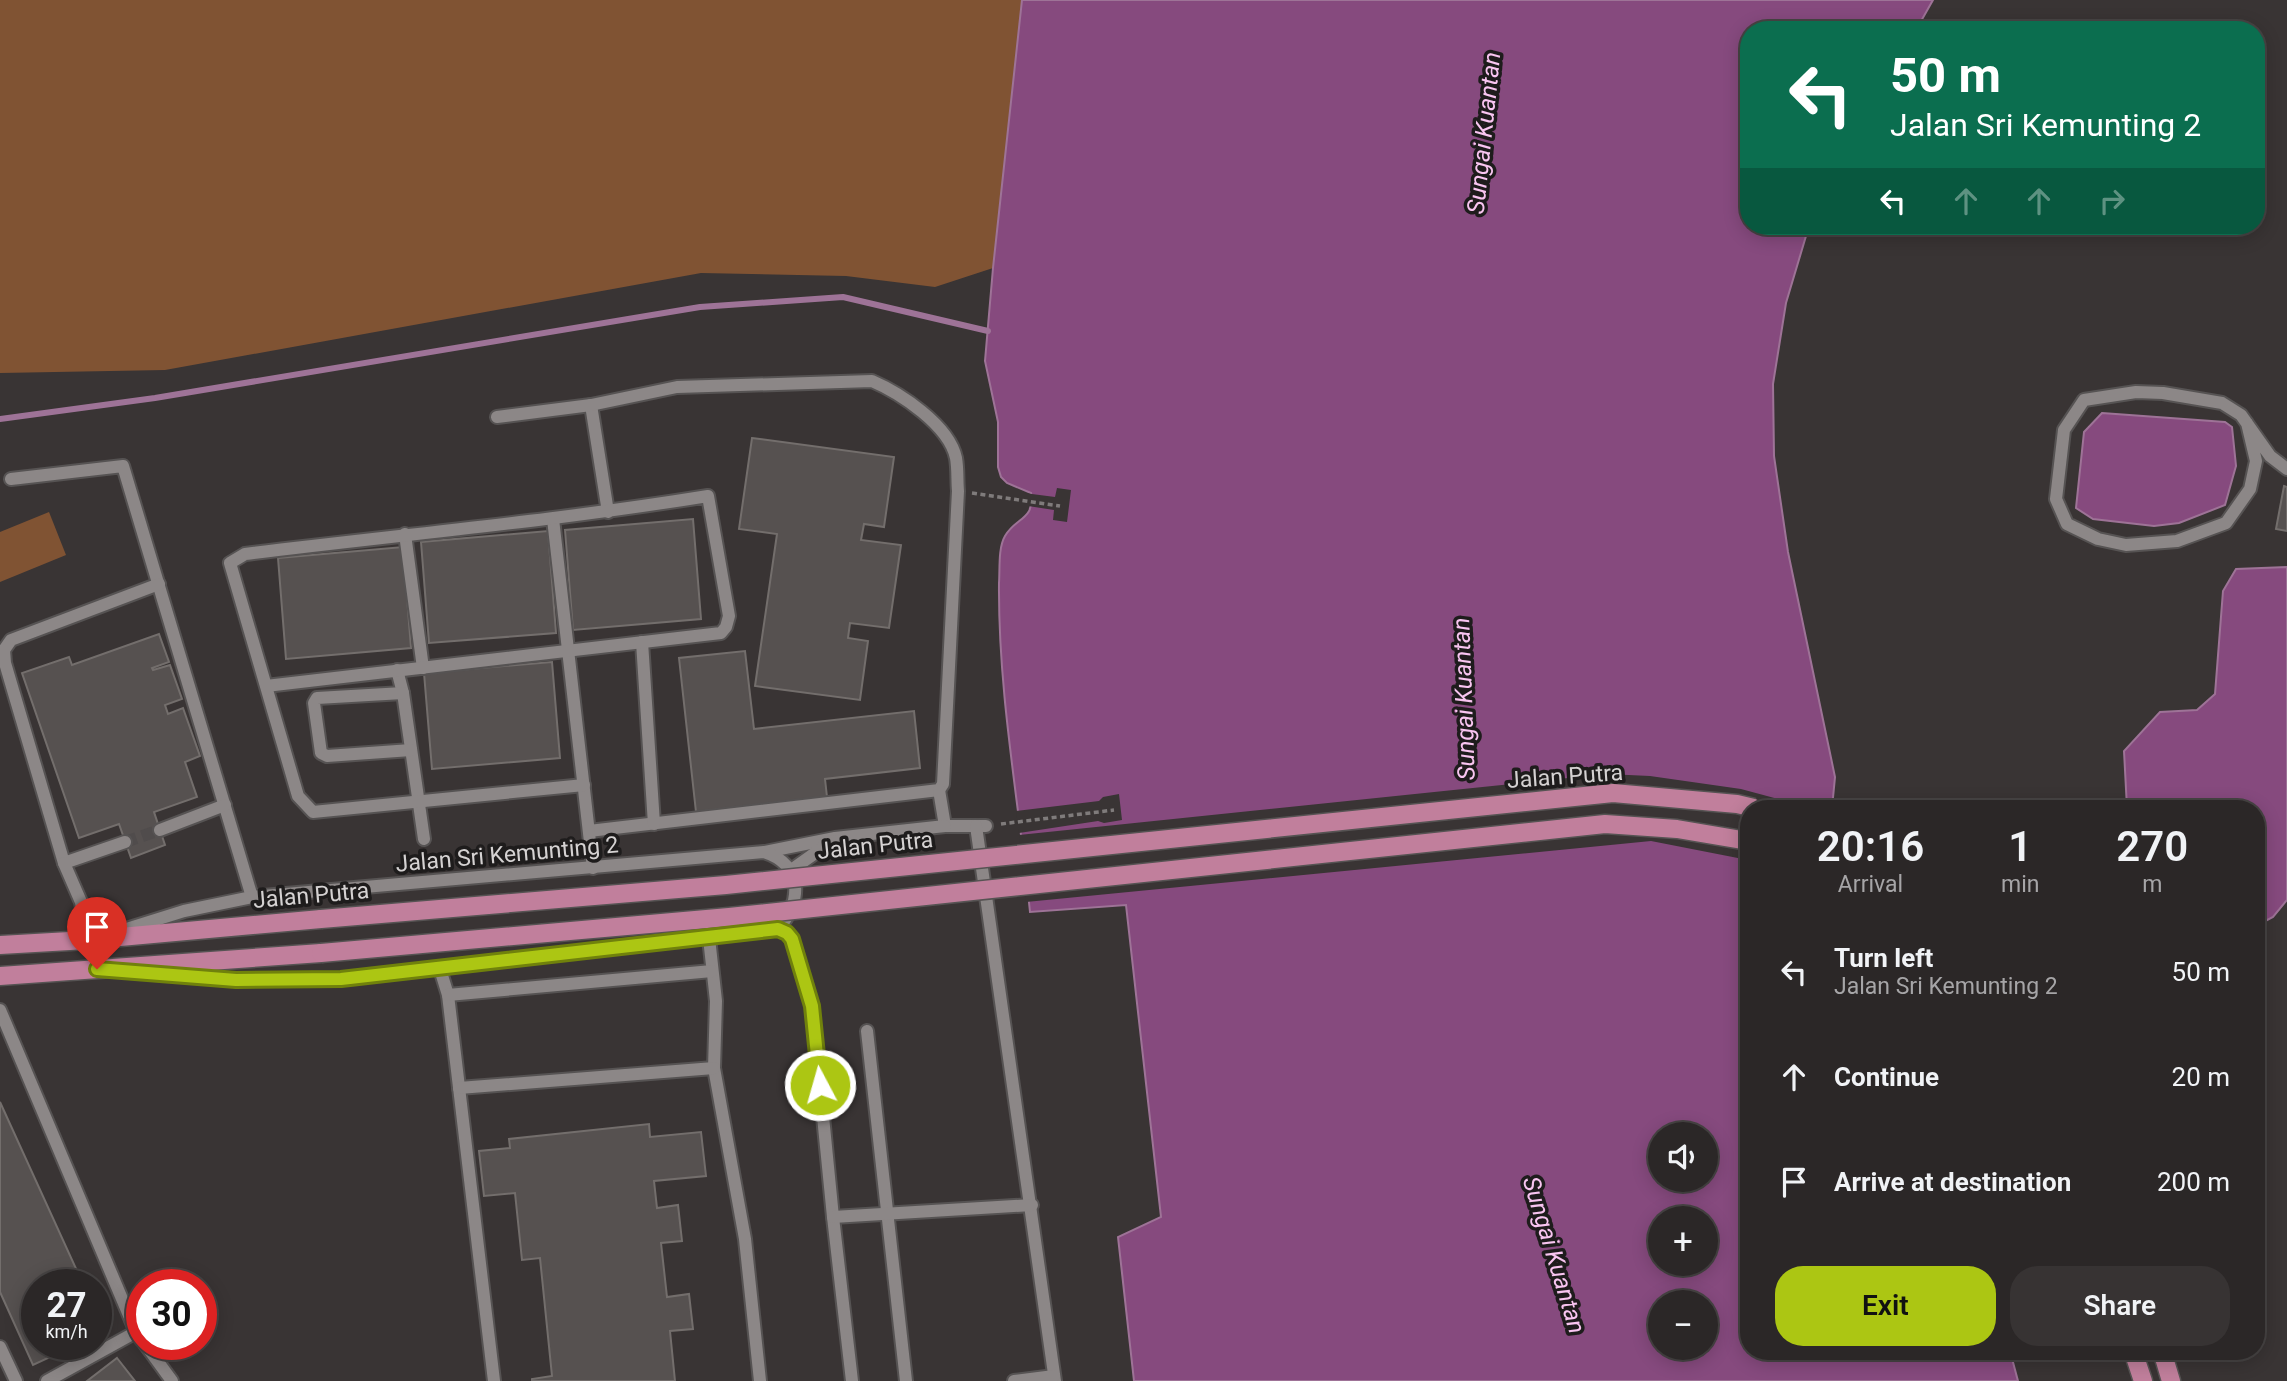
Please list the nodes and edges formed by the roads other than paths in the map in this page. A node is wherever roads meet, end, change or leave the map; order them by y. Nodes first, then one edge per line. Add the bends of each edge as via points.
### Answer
1 (592, 405) junction
2 (497, 417) dead end
3 (2247, 423) junction
4 (2287, 469) edge
5 (11, 479) dead end
6 (608, 512) junction
7 (554, 519) junction
8 (405, 534) junction
9 (159, 584) junction
10 (642, 642) junction
11 (570, 650) junction
12 (422, 668) junction
13 (397, 670) junction
14 (266, 686) junction
15 (403, 693) junction
16 (411, 750) junction
17 (584, 785) junction
18 (939, 790) junction
19 (417, 802) junction
20 (225, 805) junction
21 (1740, 805) edge
22 (654, 824) junction
23 (945, 826) junction
24 (160, 830) tunnel mouth
25 (589, 831) junction
26 (835, 838) junction
27 (424, 839) dead end
28 (1740, 840) edge
29 (125, 842) tunnel mouth
30 (764, 852) junction
31 (64, 863) junction
32 (593, 868) junction
33 (790, 871) junction
34 (252, 897) junction
35 (778, 929) junction
36 (709, 938) junction
37 (90, 939) junction
38 (0, 945) edge
39 (97, 969) junction
40 (440, 969) junction
41 (712, 971) junction
42 (0, 976) edge
43 (448, 995) junction
44 (0, 1010) edge
45 (867, 1031) dead end
46 (714, 1068) junction
47 (459, 1088) junction
48 (1032, 1205) junction
49 (886, 1213) junction
50 (833, 1217) junction
51 (126, 1304) edge
52 (126, 1346) edge
53 (0, 1347) edge
54 (156, 1360) edge
55 (2136, 1360) edge
56 (2165, 1360) edge
57 (1055, 1379) edge
58 (16, 1381) edge
59 (47, 1381) edge
60 (172, 1381) edge
61 (494, 1381) edge
62 (760, 1381) edge
63 (852, 1381) edge
64 (906, 1381) edge
65 (1014, 1381) edge
66 (2143, 1381) edge
67 (2171, 1381) edge

1 - 2 street
1 - 6 street
1 - 18 street via 677,387 872,381 895,391 927,416 956,457 958,491 943,784
3 - 3 street via 2222,403 2163,393 2084,400 2064,430 2056,499 2067,524 2098,539 2126,545 2177,541 2226,523 2250,489 2256,461
3 - 4 street via 2270,456
5 - 9 street via 122,466
6 - 7 street
6 - 10 street via 708,496 729,616 726,627 721,633
7 - 8 street
7 - 11 street
8 - 12 street
8 - 14 street via 245,554 230,563
9 - 20 street
9 - 31 street via 10,640 4,650
10 - 11 street
10 - 22 street
11 - 12 street
11 - 17 street
12 - 13 street
13 - 14 street
13 - 15 street
14 - 19 street via 298,796 313,812
15 - 16 street
15 - 16 street via 317,698 319,740 321,753 327,756
16 - 19 street
17 - 19 street
17 - 25 street
18 - 22 street
18 - 23 street
19 - 27 street
20 - 24 street
20 - 34 street
21 - 37 main road, Jalan Putra, bridge via 1613,793 726,886
22 - 25 street
23 - 26 street, Jalan Sri Kemunting 2
23 - 48 street, Jalan Sri Kemunting 2 via 981,826
25 - 32 street
26 - 30 street, Jalan Sri Kemunting 2
26 - 33 street
28 - 39 main road, bridge via 1605,824 729,917
29 - 31 street
30 - 32 street, Jalan Sri Kemunting 2
30 - 33 street
31 - 37 street
32 - 34 street, Jalan Sri Kemunting 2
33 - 35 street via 796,890 794,902
34 - 37 street, Jalan Sri Kemunting 2 via 184,911
35 - 36 street
35 - 50 street via 792,939 812,1006
36 - 40 street
36 - 41 street
37 - 38 main road, Jalan Putra
39 - 40 street via 236,980 341,979
39 - 42 main road
40 - 43 street
41 - 43 street
41 - 46 street
43 - 47 street
44 - 51 street
45 - 49 street
46 - 47 street
46 - 62 street via 745,1239
47 - 61 street
48 - 49 street
48 - 57 street
49 - 50 street
49 - 64 street
50 - 63 street
52 - 59 street
53 - 58 street
54 - 60 street
55 - 66 main road
56 - 67 main road
57 - 65 street

